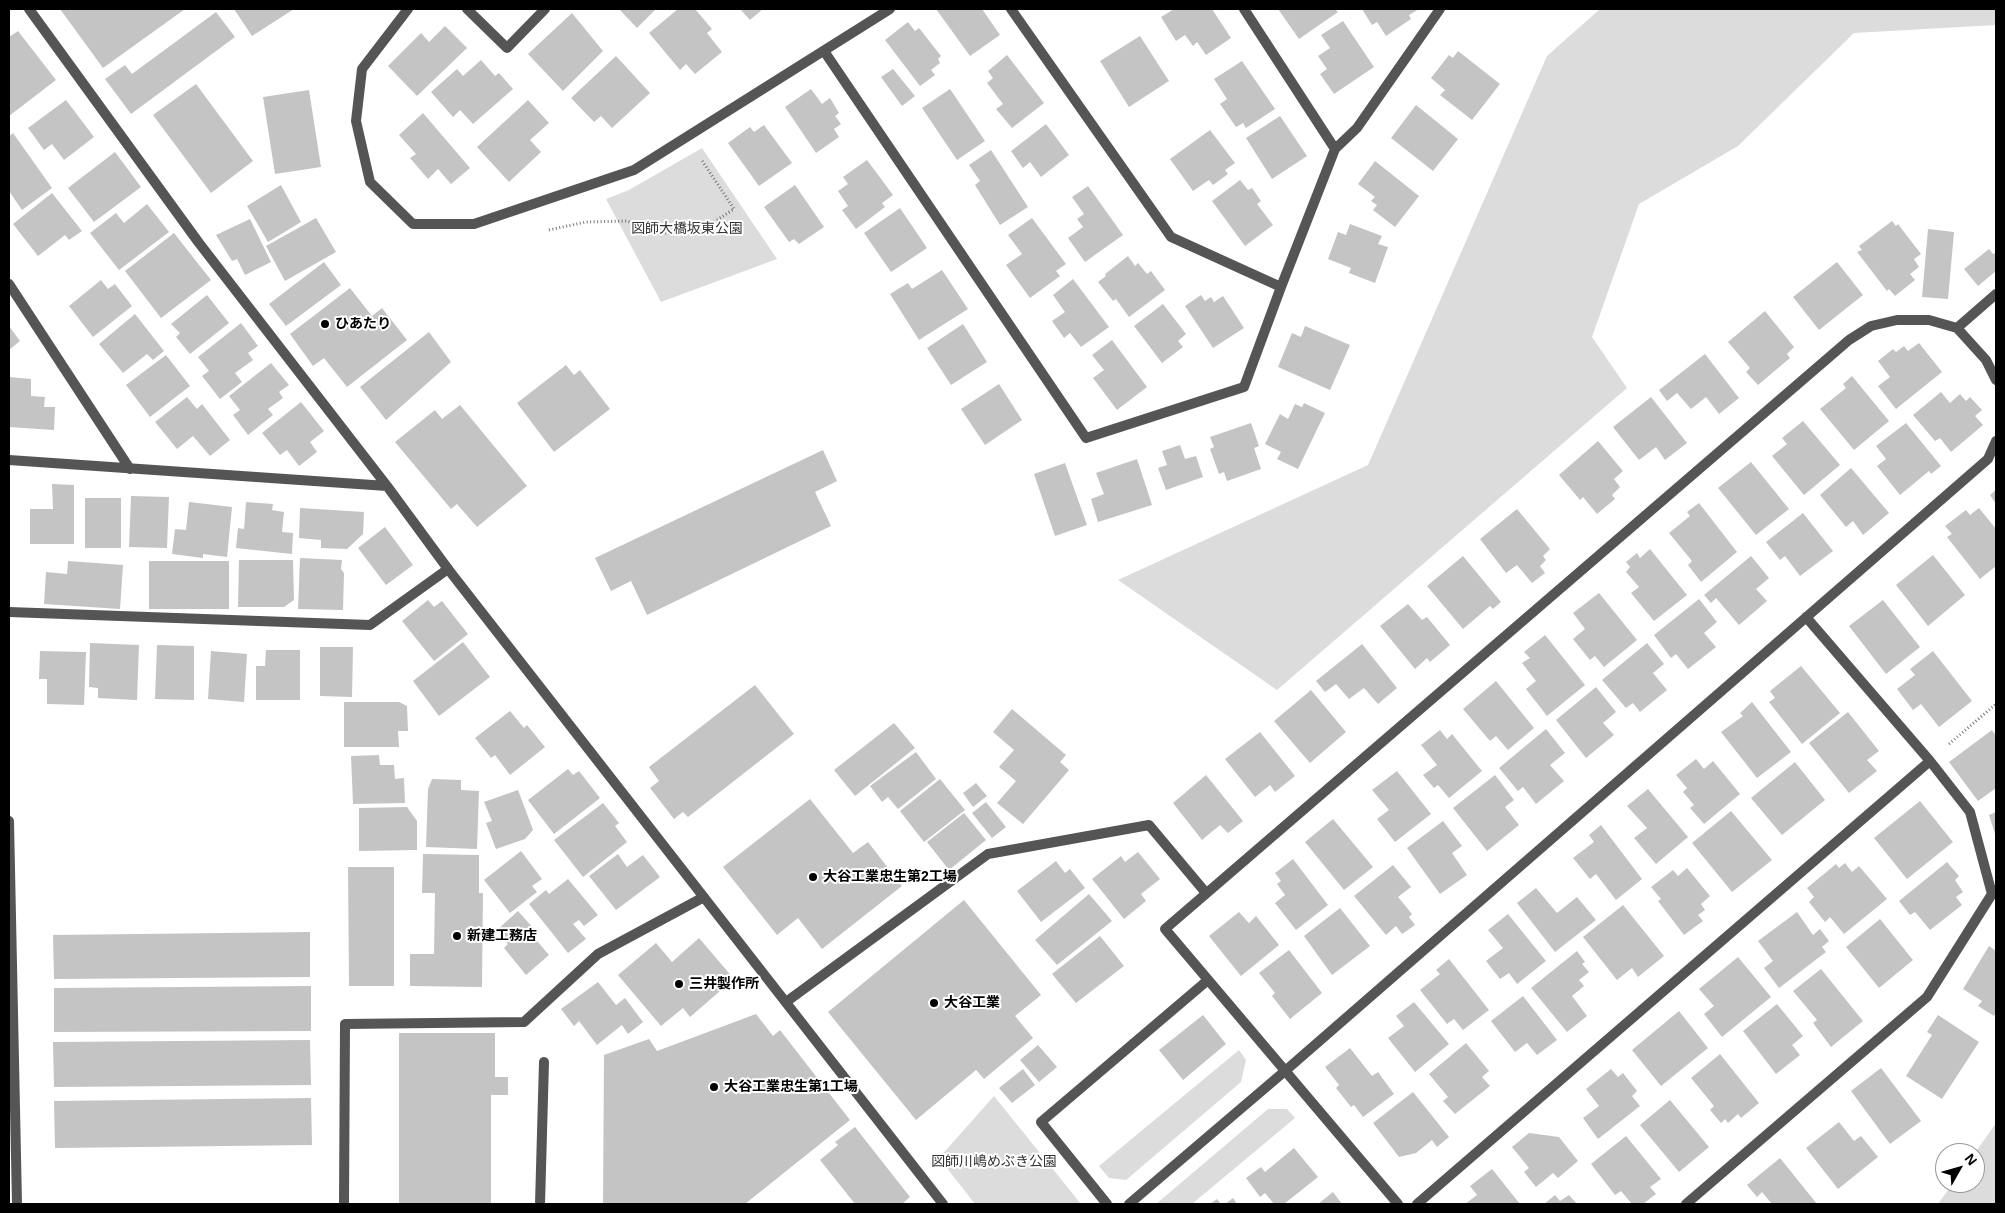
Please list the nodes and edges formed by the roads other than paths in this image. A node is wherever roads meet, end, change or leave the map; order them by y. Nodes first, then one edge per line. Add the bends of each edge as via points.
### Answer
1 (29, 9) edge
2 (408, 9) edge
3 (467, 9) edge
4 (545, 9) edge
5 (890, 9) edge
6 (1011, 9) edge
7 (1244, 9) edge
8 (1440, 9) edge
9 (824, 51) junction
10 (1335, 149) junction
11 (9, 284) edge
12 (1281, 287) junction
13 (1996, 294) edge
14 (1958, 328) junction
15 (1996, 380) edge
16 (1996, 441) edge
17 (9, 460) edge
18 (130, 469) junction
19 (387, 486) junction
20 (448, 569) junction
21 (9, 612) edge
22 (1806, 617) junction
23 (1930, 761) junction
24 (9, 820) edge
25 (1206, 893) junction
26 (704, 897) junction
27 (1208, 980) junction
28 (786, 1002) junction
29 (544, 1062) dead end
30 (1285, 1071) junction
31 (17, 1204) edge
32 (344, 1204) edge
33 (540, 1204) edge
34 (943, 1204) edge
35 (1107, 1204) edge
36 (1129, 1204) edge
37 (1398, 1204) edge
38 (1417, 1204) edge
39 (1686, 1204) edge

1 - 19 street via 199,243
2 - 9 street via 362,70 356,121 370,182 413,224 474,224 634,170
3 - 4 street via 507,48
5 - 9 street
6 - 12 street via 1170,237
7 - 10 street
8 - 10 street via 1357,128
9 - 12 street via 1086,438 1244,388
10 - 12 street
11 - 18 street
13 - 14 street
14 - 15 street via 1986,360
14 - 25 street via 1929,320 1897,320 1871,326 1850,340
16 - 22 street via 1988,459
17 - 18 street
18 - 19 street
19 - 20 street
20 - 21 street via 370,625
20 - 26 street
22 - 23 street
22 - 30 street
23 - 38 street
23 - 39 street via 1970,812 1992,894 1926,997
24 - 31 street
25 - 27 street via 1165,930
25 - 28 street via 1149,825 988,854
26 - 28 street
26 - 32 street via 598,954 524,1022 345,1024
27 - 30 street
27 - 35 street via 1040,1122
28 - 34 street
29 - 33 street
30 - 36 street
30 - 37 street

